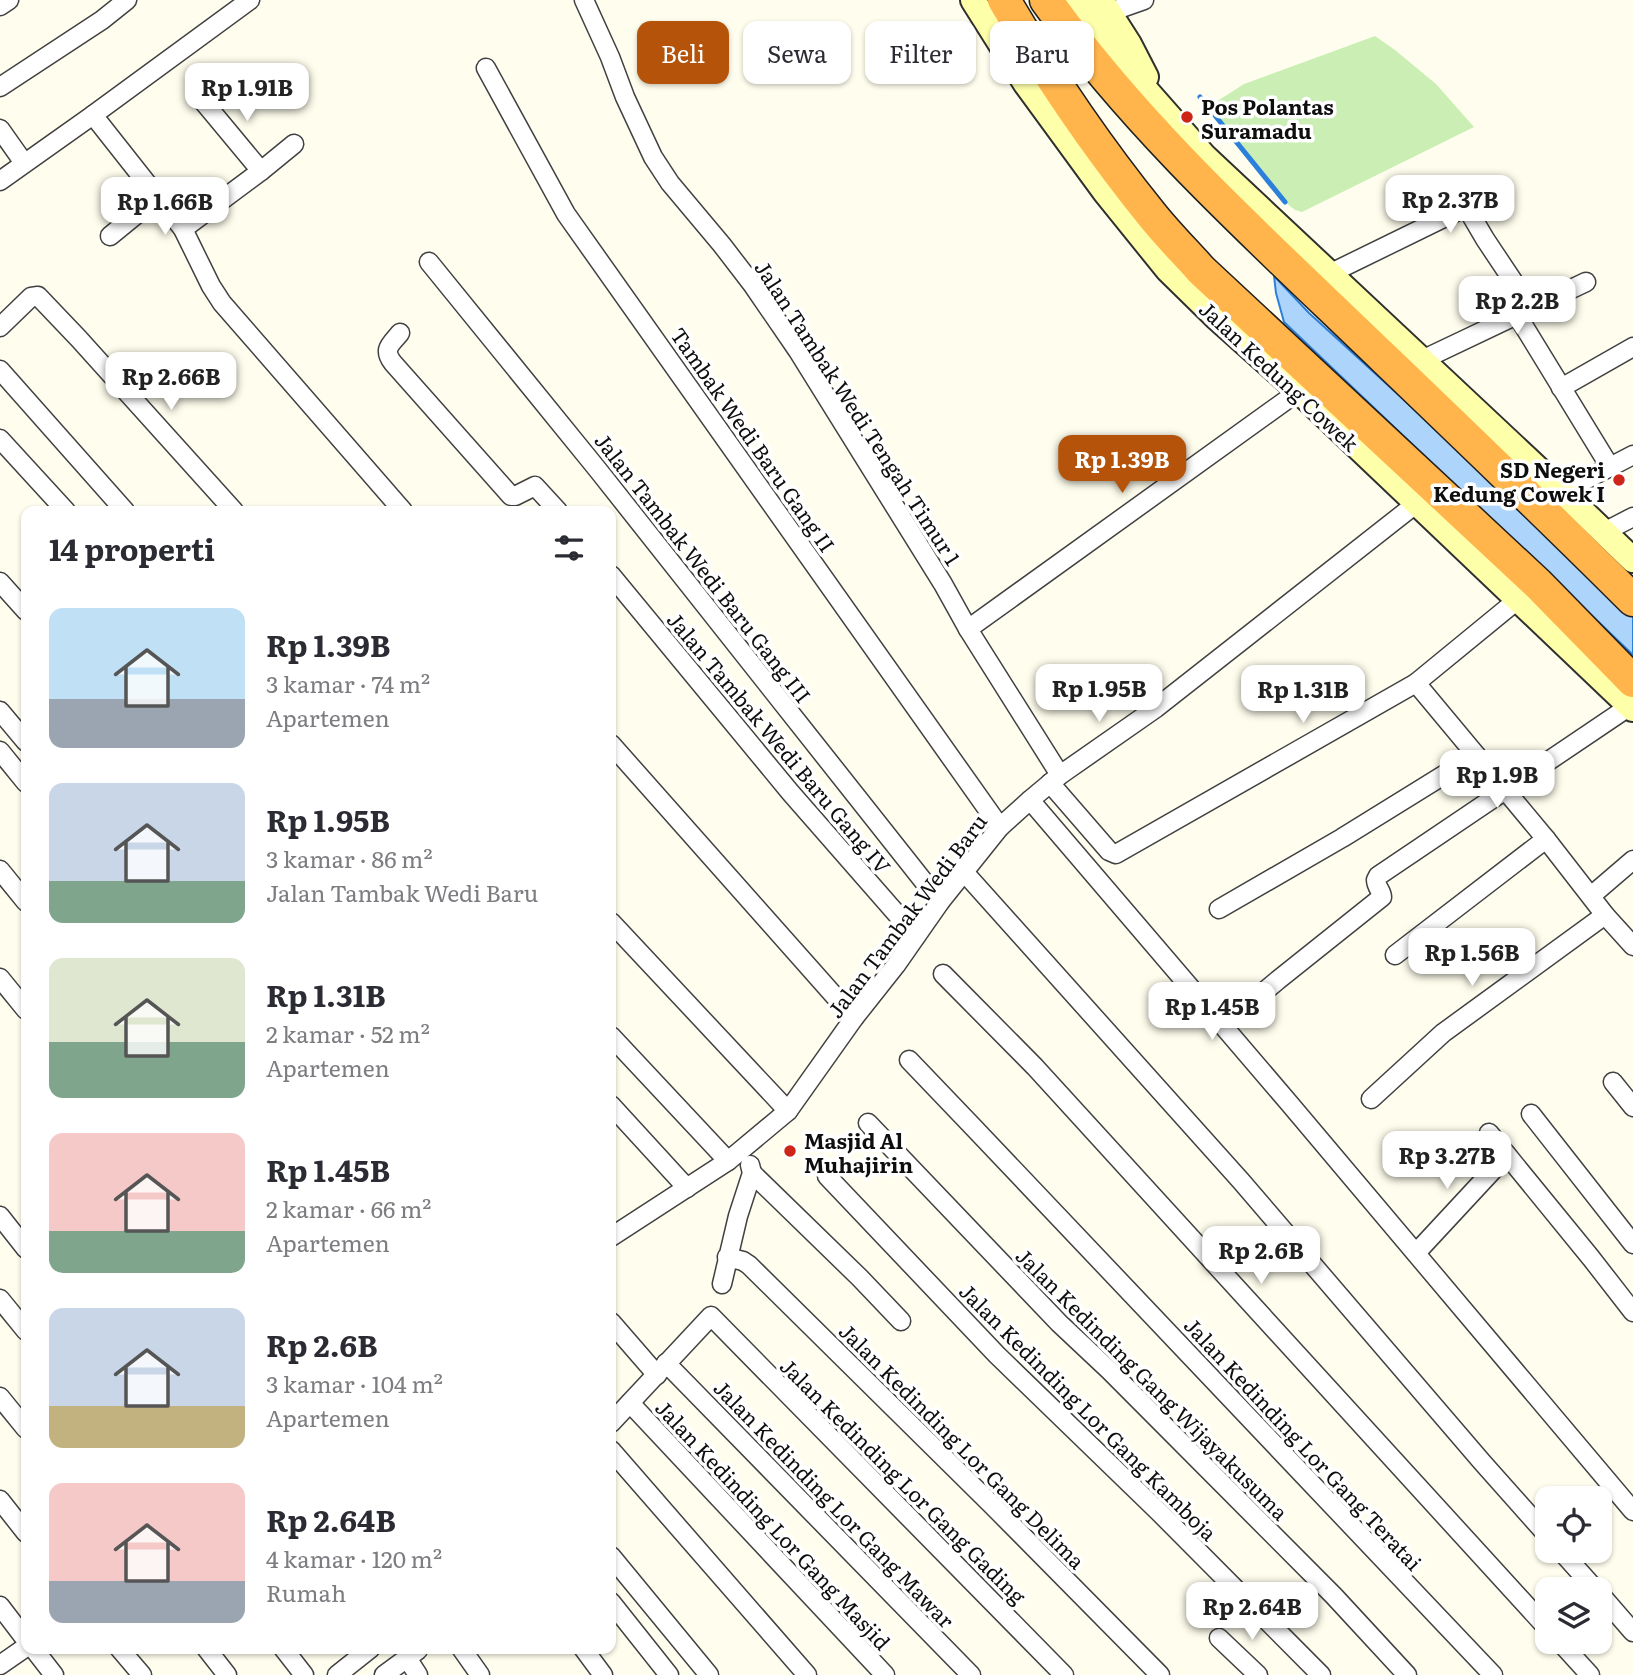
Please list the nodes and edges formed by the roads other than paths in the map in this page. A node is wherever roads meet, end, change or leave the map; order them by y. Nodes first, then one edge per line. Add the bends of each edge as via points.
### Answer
1 (9, 0) edge
2 (127, 0) edge
3 (250, 0) edge
4 (584, 0) edge
5 (974, 0) edge
6 (1003, 0) edge
7 (1046, 0) edge
8 (1074, 0) edge
9 (1144, 0) edge
10 (0, 6) edge
11 (1105, 6) edge
12 (486, 68) dead end
13 (0, 87) edge
14 (202, 100) dead end
15 (1164, 111) junction
16 (93, 115) junction
17 (0, 129) edge
18 (294, 144) dead end
19 (24, 163) junction
20 (261, 171) junction
21 (0, 181) edge
22 (159, 196) junction
23 (183, 229) junction
24 (110, 236) dead end
25 (1283, 240) junction
26 (429, 262) dead end
27 (1314, 276) junction
28 (1586, 282) dead end
29 (1524, 311) junction
30 (2, 321) edge
31 (400, 333) dead end
32 (1633, 347) edge
33 (1422, 360) junction
34 (0, 370) edge
35 (1561, 388) junction
36 (1299, 391) junction
37 (0, 439) edge
38 (1633, 455) edge
39 (1610, 467) junction
40 (1553, 501) junction
41 (1417, 503) junction
42 (61, 506) edge
43 (121, 506) edge
44 (229, 506) edge
45 (399, 506) edge
46 (553, 506) edge
47 (1633, 517) edge
48 (1604, 532) junction
49 (1633, 560) edge
50 (616, 581) edge
51 (0, 582) edge
52 (1527, 592) junction
53 (1633, 600) edge
54 (21, 605) edge
55 (968, 629) junction
56 (1416, 683) junction
57 (1632, 699) edge
58 (0, 711) edge
59 (21, 736) edge
60 (616, 750) edge
61 (0, 751) edge
62 (1476, 755) junction
63 (21, 777) edge
64 (1055, 779) junction
65 (1506, 790) junction
66 (1033, 803) junction
67 (1000, 827) junction
68 (1546, 839) junction
69 (1633, 860) edge
70 (0, 870) edge
71 (964, 872) junction
72 (21, 896) edge
73 (1591, 896) junction
74 (940, 902) junction
75 (1219, 909) dead end
76 (1605, 915) junction
77 (616, 927) edge
78 (916, 936) junction
79 (1633, 947) edge
80 (1395, 955) dead end
81 (943, 974) dead end
82 (0, 978) edge
83 (21, 1004) edge
84 (854, 1018) junction
85 (1223, 1026) junction
86 (616, 1041) edge
87 (909, 1060) dead end
88 (1613, 1082) dead end
89 (1371, 1099) dead end
90 (1633, 1107) edge
91 (616, 1110) edge
92 (788, 1111) junction
93 (1531, 1114) dead end
94 (868, 1123) dead end
95 (1489, 1133) dead end
96 (1507, 1154) junction
97 (735, 1155) junction
98 (752, 1173) junction
99 (827, 1176) dead end
100 (687, 1188) junction
101 (0, 1216) edge
102 (616, 1234) edge
103 (21, 1243) edge
104 (1633, 1244) edge
105 (1416, 1253) junction
106 (727, 1257) junction
107 (722, 1284) dead end
108 (0, 1299) edge
109 (1633, 1312) edge
110 (901, 1321) dead end
111 (21, 1325) edge
112 (616, 1327) edge
113 (662, 1369) junction
114 (0, 1397) edge
115 (630, 1404) junction
116 (616, 1418) edge
117 (21, 1423) edge
118 (616, 1456) edge
119 (0, 1500) edge
120 (1633, 1511) edge
121 (1535, 1522) edge
122 (21, 1527) edge
123 (616, 1562) edge
124 (1572, 1563) edge
125 (1584, 1577) edge
126 (0, 1606) edge
127 (616, 1608) edge
128 (1612, 1608) edge
129 (1535, 1615) edge
130 (1633, 1632) edge
131 (21, 1633) edge
132 (1219, 1637) dead end
133 (21, 1650) edge
134 (38, 1654) edge
135 (124, 1654) edge
136 (211, 1654) edge
137 (288, 1654) edge
138 (412, 1654) edge
139 (465, 1654) edge
140 (587, 1654) edge
141 (1571, 1654) edge
142 (0, 1664) edge
143 (54, 1675) edge
144 (142, 1675) edge
145 (227, 1675) edge
146 (304, 1675) edge
147 (384, 1675) edge
148 (418, 1675) edge
149 (480, 1675) edge
150 (603, 1675) edge
151 (669, 1675) edge
152 (709, 1675) edge
153 (807, 1675) edge
154 (885, 1675) edge
155 (971, 1675) edge
156 (1064, 1675) edge
157 (1160, 1675) edge
158 (1258, 1675) edge
159 (1321, 1675) edge
160 (1407, 1675) edge
161 (1493, 1675) edge
162 (1590, 1675) edge

1 - 10 street
2 - 13 street
3 - 16 street
4 - 55 street, Jalan Tambak Wedi Tengah Timur 1 via 653,157 798,351
5 - 36 main road, Jalan Kedung Cowek via 1026,84 1168,270
6 - 52 highway, Jalan Kedung Cowek via 1103,153 1152,216
7 - 25 highway via 1172,152
8 - 15 main road
9 - 11 street
11 - 15 main road
12 - 67 street, Tambak Wedi Baru Gang II via 566,215
14 - 20 street
15 - 25 main road
16 - 19 street
16 - 22 street
17 - 19 street
18 - 20 street
19 - 21 street
20 - 23 street
22 - 23 street
22 - 24 street
23 - 45 street via 222,303
25 - 27 highway
26 - 74 street, Jalan Tambak Wedi Baru Gang III
27 - 29 street via 1464,208
27 - 33 main road
27 - 40 highway
28 - 29 street
29 - 33 street
29 - 35 street
30 - 44 street via 38,296
31 - 46 street via 387,351 393,363 511,496 535,486
32 - 35 street
33 - 40 main road
34 - 43 street
35 - 39 street
36 - 41 main road, Jalan Kedung Cowek
36 - 55 street
37 - 42 street
38 - 39 street
39 - 40 street
40 - 48 main road
40 - 53 highway
41 - 52 main road, Jalan Kedung Cowek
41 - 64 street, Jalan Tambak Wedi Baru via 1156,708
47 - 48 street
48 - 49 main road
50 - 78 street, Jalan Tambak Wedi Baru Gang IV
51 - 54 street
52 - 56 street
52 - 57 highway, Jalan Kedung Cowek
55 - 64 street, Jalan Tambak Wedi Tengah Timur 1
56 - 62 street
56 - 64 street, Jalan Tambak Wedi Tengah Timur 1 via 1114,855
57 - 65 street
58 - 59 street
60 - 84 street
61 - 63 street
62 - 65 street
62 - 75 street
64 - 66 street, Jalan Tambak Wedi Baru
65 - 68 street
65 - 85 street via 1378,876 1376,885 1382,897
66 - 67 street, Jalan Tambak Wedi Baru
66 - 85 street
67 - 71 street, Jalan Tambak Wedi Baru
68 - 73 street
68 - 80 street
69 - 73 street
70 - 72 street
71 - 74 street, Jalan Tambak Wedi Baru
71 - 121 street via 1241,1181
73 - 76 street
74 - 78 street, Jalan Tambak Wedi Baru
76 - 79 street
76 - 89 street via 1443,1033
77 - 92 street
78 - 84 street, Jalan Tambak Wedi Baru
81 - 129 street via 1035,1067
82 - 83 street
84 - 92 street, Jalan Tambak Wedi Baru
85 - 105 street
86 - 97 street
87 - 161 street, Jalan Kedinding Lor Gang Teratai
88 - 90 street
91 - 100 street
92 - 97 street, Jalan Tambak Wedi Baru
93 - 104 street
94 - 160 street, Jalan Kedinding Gang Wijayakusuma
95 - 96 street
96 - 105 street
96 - 109 street
97 - 98 street via 750,1163
97 - 100 street, Jalan Tambak Wedi Baru
98 - 106 street
98 - 110 street
99 - 159 street, Jalan Kedinding Lor Gang Kamboja via 997,1354
100 - 102 street, Jalan Tambak Wedi Baru
101 - 103 street
105 - 120 street
106 - 107 street
106 - 157 street, Jalan Kedinding Lor Gang Delima via 749,1265
108 - 111 street
112 - 113 street, Jalan Kedinding Lor Gang Mawar
113 - 115 street
113 - 155 street, Jalan Kedinding Lor Gang Mawar
113 - 156 street, Jalan Kedinding Lor Gang Gading via 711,1316
114 - 117 street
115 - 116 street
115 - 154 street, Jalan Kedinding Lor Gang Masjid
118 - 153 street
119 - 122 street
123 - 152 street
124 - 125 street
126 - 131 street
127 - 151 street
128 - 130 street
132 - 158 street
133 - 142 street
134 - 143 street
135 - 144 street
136 - 145 street
137 - 146 street
138 - 147 street
138 - 148 street
139 - 149 street
140 - 150 street
141 - 162 street

